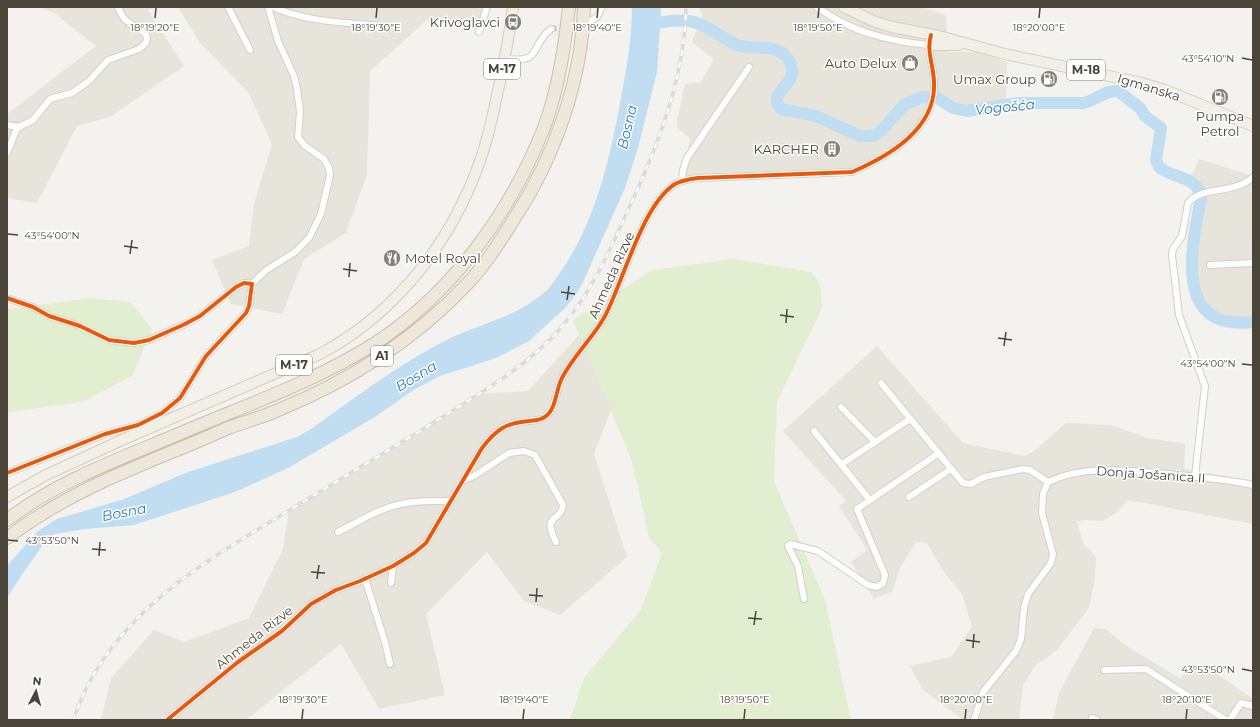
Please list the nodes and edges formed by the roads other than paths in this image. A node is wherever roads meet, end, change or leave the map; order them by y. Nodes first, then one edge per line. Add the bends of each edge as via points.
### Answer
1 (118, 7) edge
2 (228, 7) edge
3 (268, 7) edge
4 (274, 7) edge
5 (487, 7) edge
6 (513, 7) edge
7 (569, 7) edge
8 (584, 7) edge
9 (602, 7) edge
10 (818, 7) edge
11 (844, 7) edge
12 (589, 22) tunnel mouth
13 (379, 26) dead end
14 (551, 29) tunnel mouth
15 (479, 32) dead end
16 (930, 40) junction
17 (250, 50) dead end
18 (504, 59) junction
19 (749, 67) dead end
20 (7, 125) edge
21 (18, 126) junction
22 (1253, 126) edge
23 (7, 153) edge
24 (1253, 177) edge
25 (682, 181) junction
26 (1253, 263) edge
27 (1210, 265) dead end
28 (252, 284) junction
29 (7, 298) edge
30 (881, 383) dead end
31 (841, 407) dead end
32 (910, 419) junction
33 (814, 431) dead end
34 (120, 435) junction
35 (875, 442) junction
36 (939, 453) junction
37 (842, 464) junction
38 (952, 469) junction
39 (7, 473) edge
40 (1195, 476) junction
41 (464, 480) junction
42 (1048, 482) junction
43 (1253, 485) edge
44 (7, 497) edge
45 (909, 497) dead end
46 (869, 499) junction
47 (451, 501) junction
48 (7, 520) edge
49 (338, 532) dead end
50 (7, 538) edge
51 (556, 542) dead end
52 (393, 566) junction
53 (365, 579) junction
54 (391, 583) dead end
55 (804, 599) dead end
56 (390, 664) dead end
57 (1104, 670) dead end
58 (1253, 706) edge
59 (167, 720) edge
60 (974, 720) edge
61 (1226, 720) edge
62 (1230, 720) edge

1 - 21 street via 127,23 146,34 147,39 143,46 108,60 89,81 72,92 50,99 33,120
2 - 17 street
3 - 28 street via 297,89 300,112 298,137 304,145 324,159 330,175 321,214 309,238 295,252 265,271
4 - 13 street via 293,15
5 - 15 street
6 - 18 main road, M-17
7 - 48 highway, A1 via 566,40 556,83 534,150 496,220 467,261 437,294 399,326 345,361 85,474 20,510
8 - 50 highway, A1 via 574,79 561,126 543,169 500,242 468,283 443,309 375,360 327,388 276,412 111,477 64,499
9 - 12 street via 597,17
10 - 16 street via 849,27 875,37
11 - 16 main road, Igmanska via 883,25
14 - 18 street via 540,39 537,50 531,56 518,60
16 - 22 main road, Igmanska / M-18 via 971,44 1142,83
16 - 25 street, Ahmeda Rizve via 934,90 932,102 922,124 908,138 873,163 852,172 728,176
18 - 34 main road, M-17 via 490,130 471,185 449,228 398,296 361,329 320,354
19 - 25 street via 687,158
20 - 21 street
21 - 23 street
24 - 40 street via 1245,184 1194,197 1188,203 1184,230 1173,249 1179,315 1205,386
25 - 41 street, Ahmeda Rizve via 658,199 647,217 606,314 561,378 548,415 540,420 503,426 482,448
26 - 27 street
28 - 29 street via 236,287 200,316 183,325 149,340 134,343 109,340
28 - 34 street via 246,313 206,356 180,398 152,418
30 - 32 street
31 - 35 street
32 - 35 street
32 - 36 street
33 - 37 street
34 - 39 street
34 - 44 main road, M-17
35 - 37 street
36 - 38 street
36 - 46 street
37 - 46 street
38 - 42 street via 966,485 984,477 1017,469 1030,470
38 - 45 street
40 - 42 street, Donja Jošanica II via 1113,469 1067,474
40 - 43 street, Donja Jošanica II
41 - 47 street, Ahmeda Rizve
41 - 51 street via 509,453 524,451 535,455 563,505 563,510 550,523 550,530
42 - 60 street via 1043,494 1042,513 1053,554 1051,563 1028,594 1021,640 1016,651 983,692
46 - 55 street via 857,509 885,575 883,583 877,587 868,585 818,551 790,544 788,546 798,566
47 - 49 street via 416,501 401,504 375,513
47 - 52 street, Ahmeda Rizve via 426,543
52 - 53 street, Ahmeda Rizve
52 - 54 street
53 - 56 street
53 - 59 street, Ahmeda Rizve via 336,590 312,604 282,631 238,662
57 - 61 street via 1146,669
58 - 62 street via 1241,703

